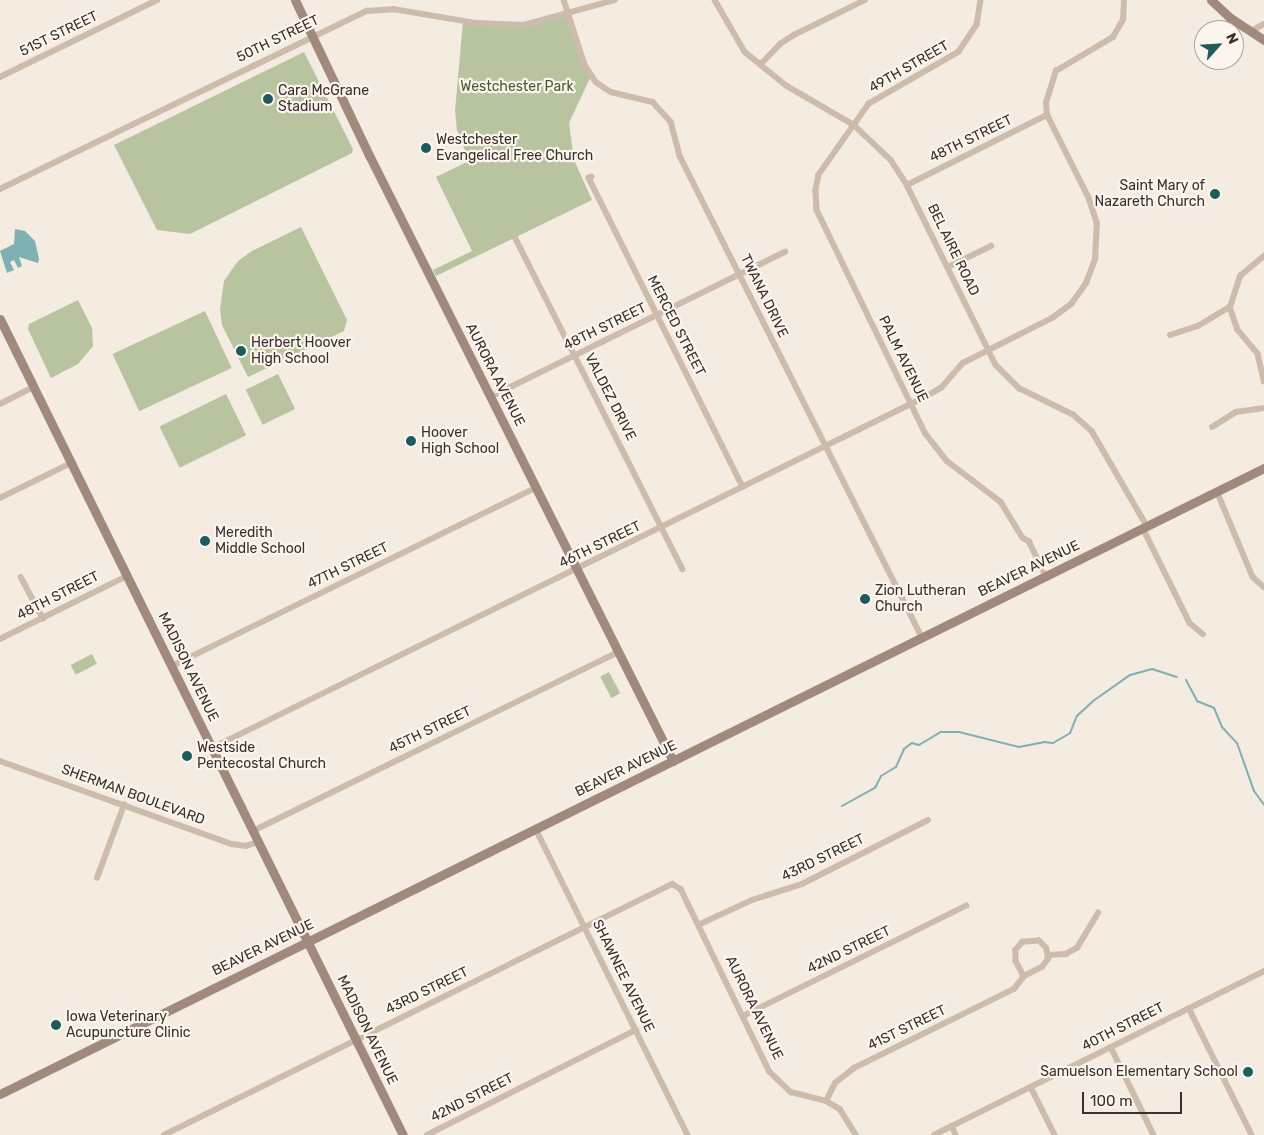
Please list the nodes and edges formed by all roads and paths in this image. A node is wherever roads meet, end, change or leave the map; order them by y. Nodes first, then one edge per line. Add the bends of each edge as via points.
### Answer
1 (157, 0) edge
2 (295, 0) edge
3 (564, 0) edge
4 (615, 0) edge
5 (715, 0) edge
6 (864, 0) edge
7 (981, 0) edge
8 (1124, 0) edge
9 (1211, 0) edge
10 (568, 15) junction
11 (1264, 24) edge
12 (1250, 32) junction
13 (313, 36) junction
14 (1264, 40) edge
15 (761, 64) junction
16 (0, 77) edge
17 (1047, 115) junction
18 (854, 126) junction
19 (592, 177) dead end
20 (907, 185) junction
21 (0, 189) edge
22 (515, 237) dead end
23 (991, 246) dead end
24 (784, 252) dead end
25 (1264, 256) edge
26 (948, 267) junction
27 (740, 274) junction
28 (1230, 307) junction
29 (657, 315) junction
30 (0, 320) edge
31 (1170, 335) dead end
32 (988, 349) junction
33 (575, 356) junction
34 (1264, 381) edge
35 (34, 387) junction
36 (490, 397) junction
37 (0, 404) edge
38 (911, 404) junction
39 (1264, 408) edge
40 (1212, 427) dead end
41 (825, 448) junction
42 (71, 463) junction
43 (1264, 468) edge
44 (743, 487) junction
45 (536, 488) junction
46 (1217, 491) junction
47 (0, 498) edge
48 (1145, 527) junction
49 (662, 528) junction
50 (683, 569) dead end
51 (577, 570) junction
52 (127, 576) junction
53 (1046, 576) junction
54 (21, 577) dead end
55 (1264, 587) edge
56 (43, 618) junction
57 (1203, 634) dead end
58 (922, 637) junction
59 (0, 639) edge
60 (618, 652) junction
61 (172, 666) junction
62 (212, 748) junction
63 (0, 761) edge
64 (673, 761) junction
65 (124, 805) junction
66 (928, 820) dead end
67 (536, 829) junction
68 (253, 831) junction
69 (258, 842) junction
70 (97, 878) dead end
71 (675, 885) joint
72 (966, 906) dead end
73 (1098, 913) dead end
74 (698, 925) junction
75 (584, 926) junction
76 (308, 942) junction
77 (1048, 955) junction
78 (1264, 970) edge
79 (1024, 976) junction
80 (1189, 1008) junction
81 (743, 1016) junction
82 (636, 1030) junction
83 (356, 1040) junction
84 (1111, 1047) junction
85 (1031, 1087) junction
86 (0, 1094) edge
87 (826, 1100) junction
88 (952, 1126) junction
89 (164, 1135) edge
90 (403, 1135) edge
91 (427, 1135) edge
92 (687, 1135) edge
93 (856, 1135) edge
94 (934, 1135) edge
95 (956, 1135) edge
96 (1055, 1135) edge
97 (1154, 1135) edge
98 (1252, 1135) edge

1 - 16 street, 51ST STREET
2 - 13 street, AURORA AVENUE
3 - 10 street, TWANA DRIVE
4 - 10 street, 50TH STREET
5 - 15 street, BEL AIRE ROAD via 745,52
6 - 15 street via 794,35
7 - 18 street, 49TH STREET via 977,25 959,52 941,65 878,97
8 - 17 street via 1123,20 1113,37 1056,72 1050,84
9 - 12 street
10 - 13 street, 50TH STREET via 538,23 504,25 380,9
10 - 27 street, TWANA DRIVE via 585,65 596,82 611,92 646,98 666,114 680,156
11 - 12 street
12 - 14 street
13 - 21 street, 50TH STREET
13 - 36 street, AURORA AVENUE
15 - 18 street, BEL AIRE ROAD via 786,86
17 - 20 street, 48TH STREET
17 - 32 street, 46TH STREET via 1089,199 1097,224 1096,259 1086,284 1071,304 1052,318
18 - 20 street, BEL AIRE ROAD via 891,160
18 - 38 street, PALM AVENUE via 819,175 817,210
19 - 29 street, MERCED STREET via 589,178
20 - 26 street, BEL AIRE ROAD
22 - 33 street, VALDEZ DRIVE
23 - 26 street
24 - 27 street, 48TH STREET
25 - 28 street via 1240,276
26 - 32 street, BEL AIRE ROAD
27 - 29 street, 48TH STREET
27 - 41 street, TWANA DRIVE
28 - 31 street via 1198,326
28 - 34 street via 1238,330 1258,354
29 - 33 street, 48TH STREET
29 - 44 street, MERCED STREET
30 - 35 street, MADISON AVENUE
32 - 38 street, 46TH STREET via 963,363 941,388
32 - 48 street, BEL AIRE ROAD via 1004,375 1018,388 1074,415 1092,430
33 - 36 street, 48TH STREET
33 - 49 street, VALDEZ DRIVE
35 - 37 street
35 - 42 street, MADISON AVENUE
36 - 45 street, AURORA AVENUE
38 - 41 street, 46TH STREET
38 - 53 street, PALM AVENUE via 936,449 1002,502
39 - 40 street via 1236,412
41 - 44 street, 46TH STREET
41 - 58 street, TWANA DRIVE
42 - 47 street
42 - 52 street, MADISON AVENUE
43 - 46 street, BEAVER AVENUE
44 - 49 street, 46TH STREET
45 - 51 street, AURORA AVENUE
45 - 61 street, 47TH STREET
46 - 48 street, BEAVER AVENUE
46 - 55 street via 1253,577
48 - 53 street, BEAVER AVENUE
48 - 57 street, BEL AIRE ROAD via 1190,624
49 - 50 street, VALDEZ DRIVE
49 - 51 street, 46TH STREET
51 - 60 street, AURORA AVENUE
51 - 62 street, 46TH STREET
52 - 56 street, 48TH STREET
52 - 61 street, MADISON AVENUE
53 - 58 street, BEAVER AVENUE
54 - 56 street
56 - 59 street, 48TH STREET
58 - 64 street, BEAVER AVENUE
60 - 64 street, AURORA AVENUE
60 - 68 street, 45TH STREET
61 - 62 street, MADISON AVENUE
62 - 68 street, MADISON AVENUE
63 - 65 street, SHERMAN BOULEVARD
64 - 67 street, BEAVER AVENUE
65 - 69 street, SHERMAN BOULEVARD via 240,846
65 - 70 street
66 - 74 street, 43RD STREET via 786,891 752,900
67 - 75 street, SHAWNEE AVENUE
67 - 76 street, BEAVER AVENUE
68 - 69 street, MADISON AVENUE
69 - 76 street, MADISON AVENUE
71 - 74 street, AURORA AVENUE via 681,889
71 - 75 street, 43RD STREET via 665,886
72 - 81 street, 42ND STREET
73 - 77 street via 1077,948 1066,954
74 - 81 street, AURORA AVENUE
75 - 82 street, SHAWNEE AVENUE
75 - 83 street, 43RD STREET
76 - 83 street, MADISON AVENUE
76 - 86 street, BEAVER AVENUE
77 - 79 street via 1042,967
77 - 79 street via 1039,941 1023,942 1015,955
78 - 80 street, 40TH STREET
79 - 87 street, 41ST STREET via 1011,990 854,1068 835,1083
80 - 84 street, 40TH STREET
80 - 98 street
81 - 87 street, AURORA AVENUE via 770,1072 781,1084 796,1094
82 - 91 street, 42ND STREET
82 - 92 street, SHAWNEE AVENUE
83 - 89 street, 43RD STREET
83 - 90 street, MADISON AVENUE
84 - 85 street, 40TH STREET
84 - 97 street
85 - 88 street, 40TH STREET
85 - 96 street
87 - 93 street, AURORA AVENUE via 846,1115
88 - 94 street, 40TH STREET
88 - 95 street

